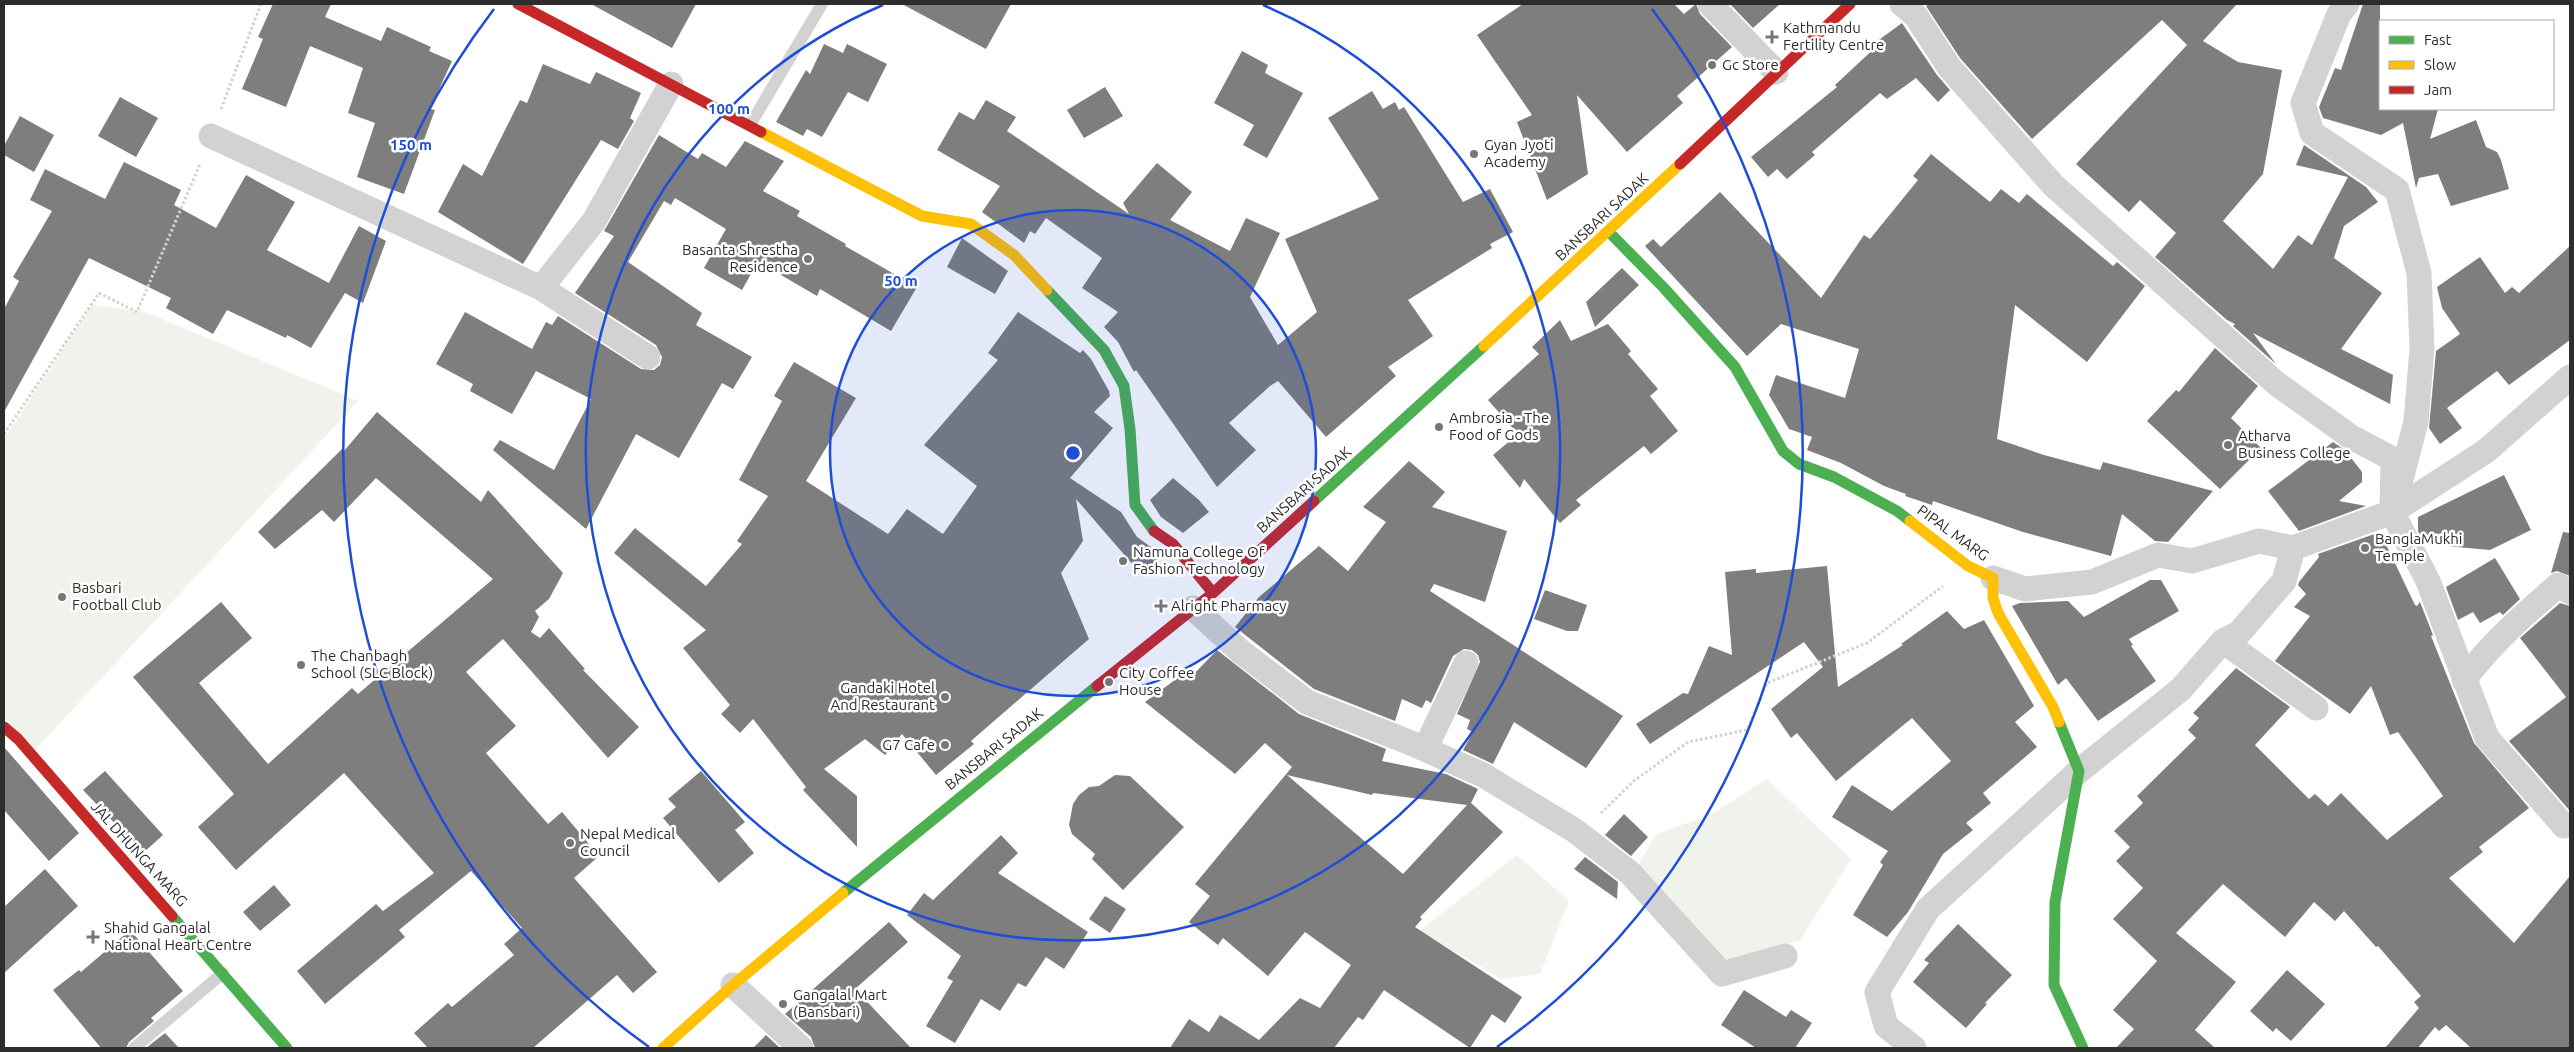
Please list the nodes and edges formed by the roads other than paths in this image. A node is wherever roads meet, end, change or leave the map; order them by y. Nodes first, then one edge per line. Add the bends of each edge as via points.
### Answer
1 (518, 4) edge
2 (822, 4) edge
3 (1710, 4) edge
4 (1850, 4) edge
5 (1902, 4) edge
6 (2347, 4) edge
7 (1776, 72) junction
8 (671, 84) junction
9 (750, 125) junction
10 (211, 136) road end
11 (1610, 232) junction
12 (541, 288) junction
13 (648, 357) dead end
14 (2570, 376) edge
15 (2392, 512) junction
16 (2293, 548) junction
17 (1994, 578) junction
18 (2570, 592) edge
19 (1213, 593) junction
20 (1192, 608) junction
21 (2223, 641) junction
22 (1466, 663) dead end
23 (2464, 680) junction
24 (2316, 708) dead end
25 (4, 728) edge
26 (1425, 749) junction
27 (2079, 771) junction
28 (2564, 826) dead end
29 (1785, 956) dead end
30 (223, 973) junction
31 (734, 985) junction
32 (134, 1048) edge
33 (287, 1048) edge
34 (663, 1048) edge
35 (801, 1048) edge
36 (1914, 1048) edge
37 (2083, 1048) edge

1 - 8 street
2 - 9 lane
3 - 7 street
4 - 7 street, BANSBARI SADAK
5 - 15 street via 1916,16 1949,67 2053,185 2277,384 2351,437 2393,459
6 - 15 street via 2339,14 2303,103 2312,133 2396,190 2419,273 2422,348 2416,422
7 - 11 street, BANSBARI SADAK
8 - 9 street
8 - 12 street via 594,221
9 - 19 street via 922,216 971,224 1014,255 1104,350 1124,386 1135,505 1150,528 1173,544
10 - 12 street
11 - 17 street, PIPAL MARG via 1735,367 1783,451 1799,464 1834,477 1897,511 1968,566
11 - 19 street, BANSBARI SADAK
12 - 13 street
14 - 15 street via 2486,451
15 - 16 street
15 - 23 street via 2428,581
16 - 17 street via 2259,541 2192,561 2158,556 2092,582 2025,589
16 - 21 street via 2284,581 2239,633
17 - 27 street, PIPAL MARG via 1993,598 1998,613 2053,707
18 - 23 street via 2558,586 2509,627
19 - 20 street, BANSBARI SADAK
20 - 26 street via 1240,651 1308,702
20 - 31 street, BANSBARI SADAK
21 - 24 street
21 - 27 street via 2181,689
22 - 26 street
23 - 28 street via 2487,738
25 - 30 street, JAL DHUNGA MARG via 18,739
26 - 29 street via 1483,775 1579,834 1630,873 1722,974
27 - 36 street via 1928,909 1902,949 1877,992 1886,1026
27 - 37 street via 2055,902 2054,985
30 - 32 lane
30 - 33 street, JAL DHUNGA MARG
31 - 34 street, BANSBARI SADAK
31 - 35 street

